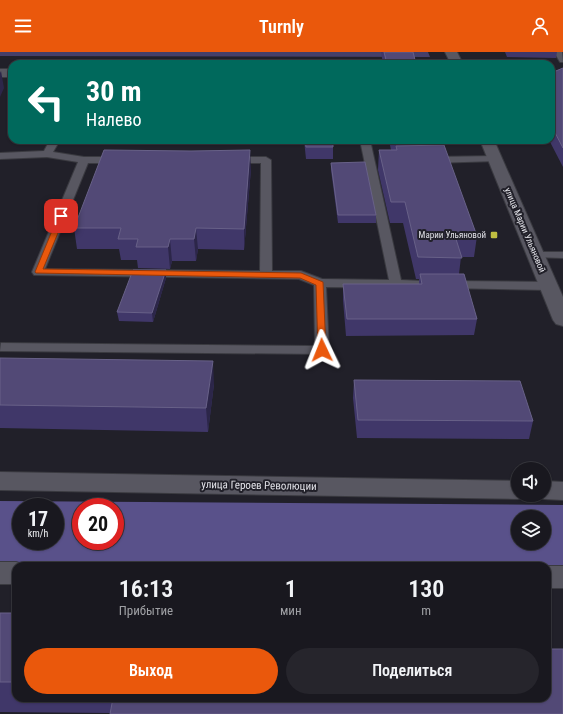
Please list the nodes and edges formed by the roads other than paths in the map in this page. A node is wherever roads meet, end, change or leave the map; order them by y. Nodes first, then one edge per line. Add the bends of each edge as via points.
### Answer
1 (558, 52) edge
2 (563, 60) edge
3 (53, 144) edge
4 (367, 144) edge
5 (489, 144) edge
6 (47, 154) junction
7 (0, 156) edge
8 (495, 159) junction
9 (84, 160) junction
10 (131, 160) edge
11 (218, 160) edge
12 (424, 160) edge
13 (536, 255) junction
14 (563, 255) edge
15 (266, 275) junction
16 (320, 283) junction
17 (396, 284) junction
18 (549, 286) junction
19 (563, 320) edge
20 (1, 346) dead end
21 (0, 481) edge
22 (511, 490) edge
23 (551, 490) edge
24 (563, 491) edge
25 (0, 573) edge
26 (12, 573) edge
27 (551, 577) edge
28 (563, 577) edge

1 - 2 lane
3 - 6 lane
4 - 17 lane via 373,161
5 - 8 street, улица Марии Ульяновой
6 - 7 lane
6 - 9 lane
8 - 12 lane
8 - 13 street, улица Марии Ульяновой
9 - 10 lane
9 - 15 lane via 38,272
11 - 15 lane via 266,160
13 - 14 lane
13 - 18 street, улица Марии Ульяновой
15 - 16 lane via 301,275
16 - 17 lane
16 - 20 lane via 322,350
17 - 18 lane
18 - 19 street, улица Марии Ульяновой
21 - 22 street, улица Героев Революции
23 - 24 street
25 - 26 street
27 - 28 street

